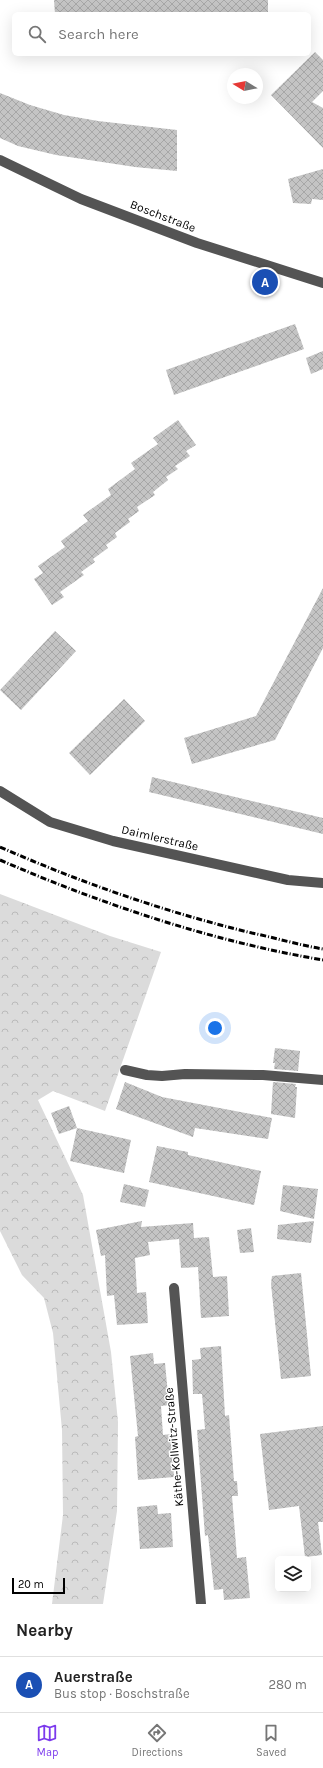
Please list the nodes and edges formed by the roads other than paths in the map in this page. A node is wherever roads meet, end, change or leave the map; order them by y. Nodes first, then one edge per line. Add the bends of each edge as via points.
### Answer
1 (0, 160) edge
2 (323, 283) edge
3 (0, 791) edge
4 (323, 883) edge
5 (124, 1070) dead end
6 (323, 1080) edge
7 (174, 1288) dead end
8 (200, 1604) edge

1 - 2 street, Boschstraße via 81,199 197,243
3 - 4 street, Daimlerstraße via 50,822 113,841 288,880
5 - 6 street via 162,1076 263,1074
7 - 8 street, Käthe-Kollwitz-Straße

